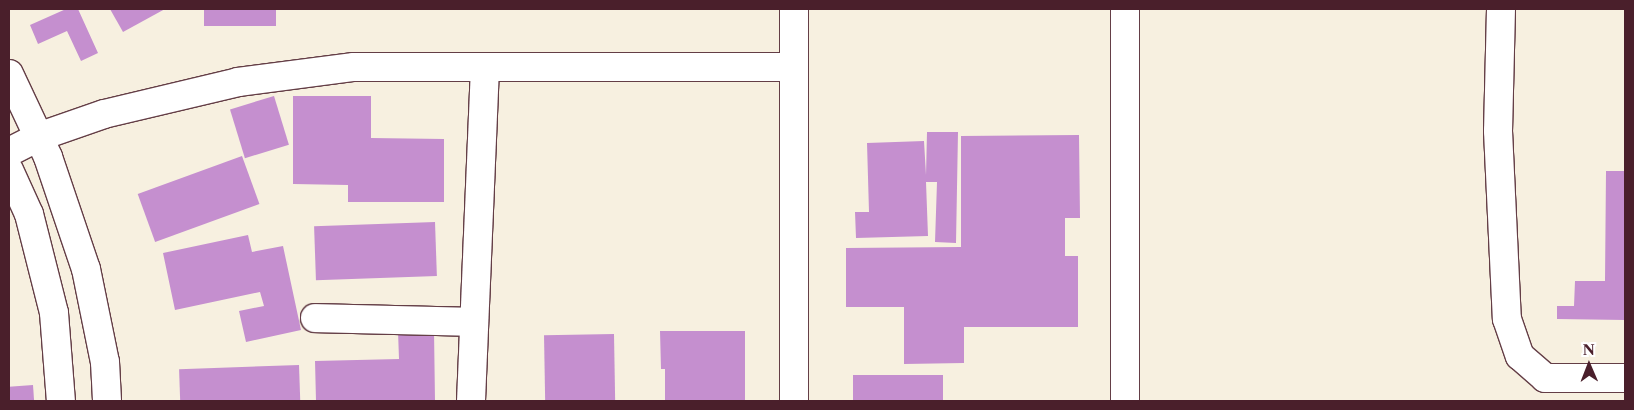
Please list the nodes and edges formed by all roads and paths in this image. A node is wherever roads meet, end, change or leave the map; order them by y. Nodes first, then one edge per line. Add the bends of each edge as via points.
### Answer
1 (794, 9) edge
2 (1125, 9) edge
3 (1501, 9) edge
4 (485, 67) junction
5 (793, 67) junction
6 (9, 74) edge
7 (38, 137) junction
8 (9, 152) edge
9 (9, 170) edge
10 (315, 318) dead end
11 (474, 322) junction
12 (1625, 378) edge
13 (61, 401) edge
14 (107, 401) edge
15 (471, 401) edge
16 (794, 401) edge
17 (1126, 401) edge

1 - 5 street
2 - 17 street
3 - 12 street via 1498,131 1507,319 1520,356 1545,378
4 - 5 street
4 - 7 street via 354,67 238,82 104,114
4 - 11 street
5 - 16 street
6 - 7 street
7 - 8 street
7 - 14 street via 48,157 86,269 105,362
9 - 13 street via 30,214 54,313
10 - 11 street
11 - 15 street

